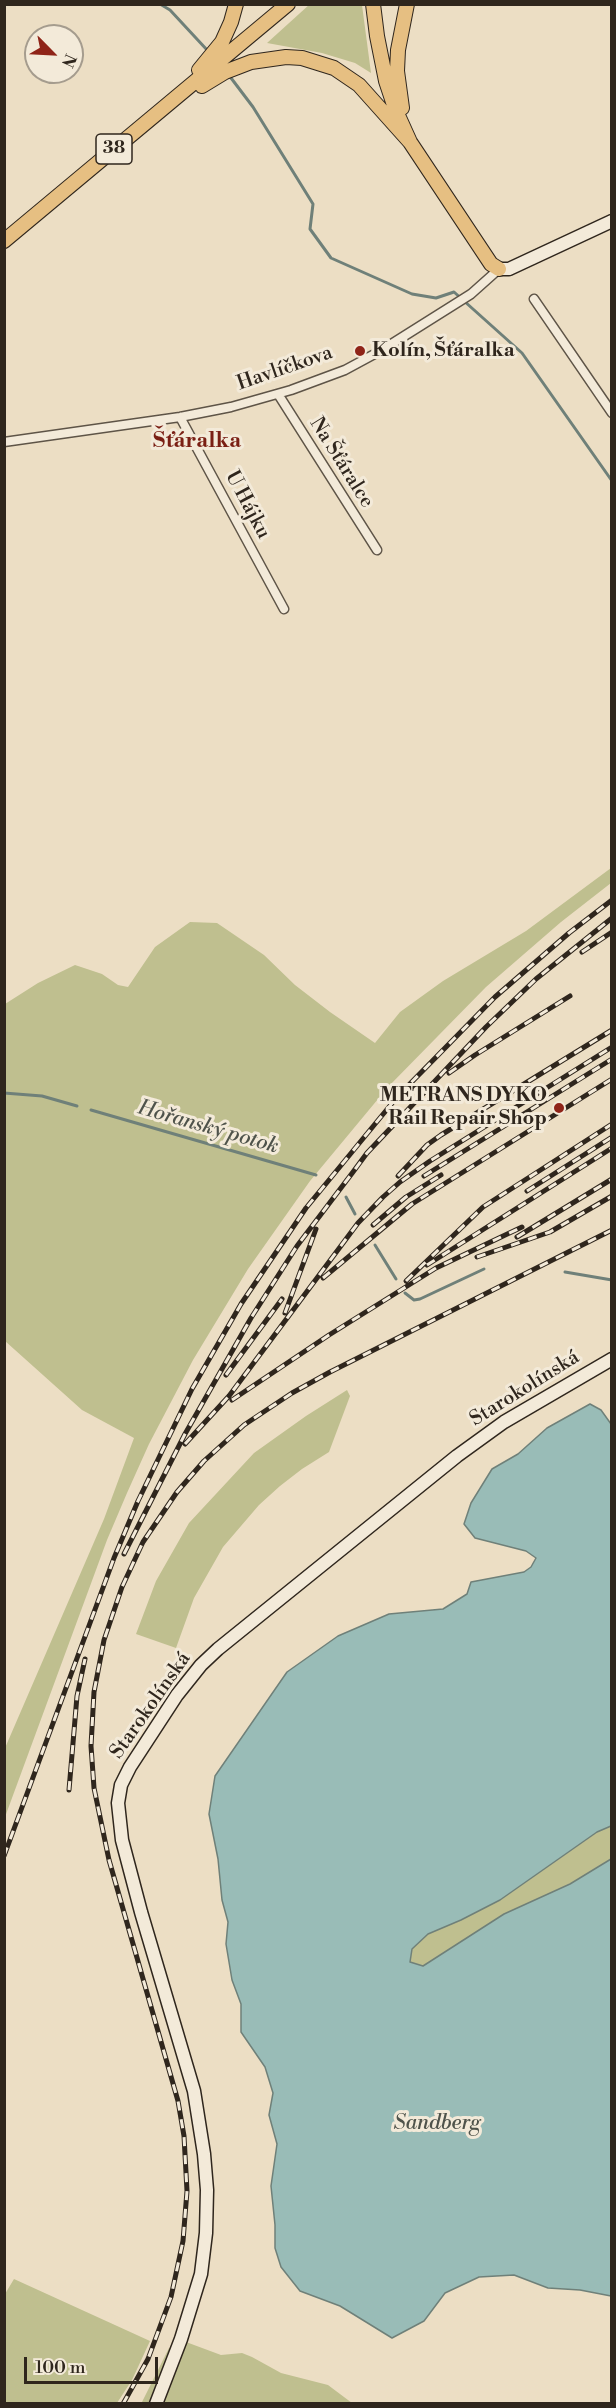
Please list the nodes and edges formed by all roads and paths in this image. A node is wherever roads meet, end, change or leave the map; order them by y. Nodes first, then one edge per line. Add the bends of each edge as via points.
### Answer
1 (236, 4) edge
2 (288, 4) edge
3 (373, 4) edge
4 (407, 4) edge
5 (226, 58) junction
6 (211, 70) junction
7 (410, 142) junction
8 (612, 221) edge
9 (4, 241) edge
10 (499, 269) junction
11 (534, 299) dead end
12 (278, 394) junction
13 (612, 413) edge
14 (180, 417) junction
15 (4, 442) edge
16 (377, 550) dead end
17 (284, 609) dead end
18 (612, 1359) edge
19 (156, 2403) edge

1 - 5 main road via 227,32
2 - 5 main road
3 - 7 main road via 386,81
4 - 7 main road via 397,71
5 - 6 main road
5 - 6 main road
5 - 7 main road via 251,62 302,58 334,68 367,91
6 - 9 main road, 38
7 - 10 main road via 491,264
8 - 10 street, Havlíčkova via 509,269
10 - 12 street, Havlíčkova via 471,294 411,334 345,370
11 - 13 street
12 - 14 street, Havlíčkova
12 - 16 street, Na Šťáralce
14 - 15 street, Havlíčkova
14 - 17 street, U Hájku
18 - 19 street, Starokolínská via 504,1422 457,1456 209,1657 177,1695 121,1785 118,1803 122,1840 195,2091 207,2190 201,2274 179,2347

